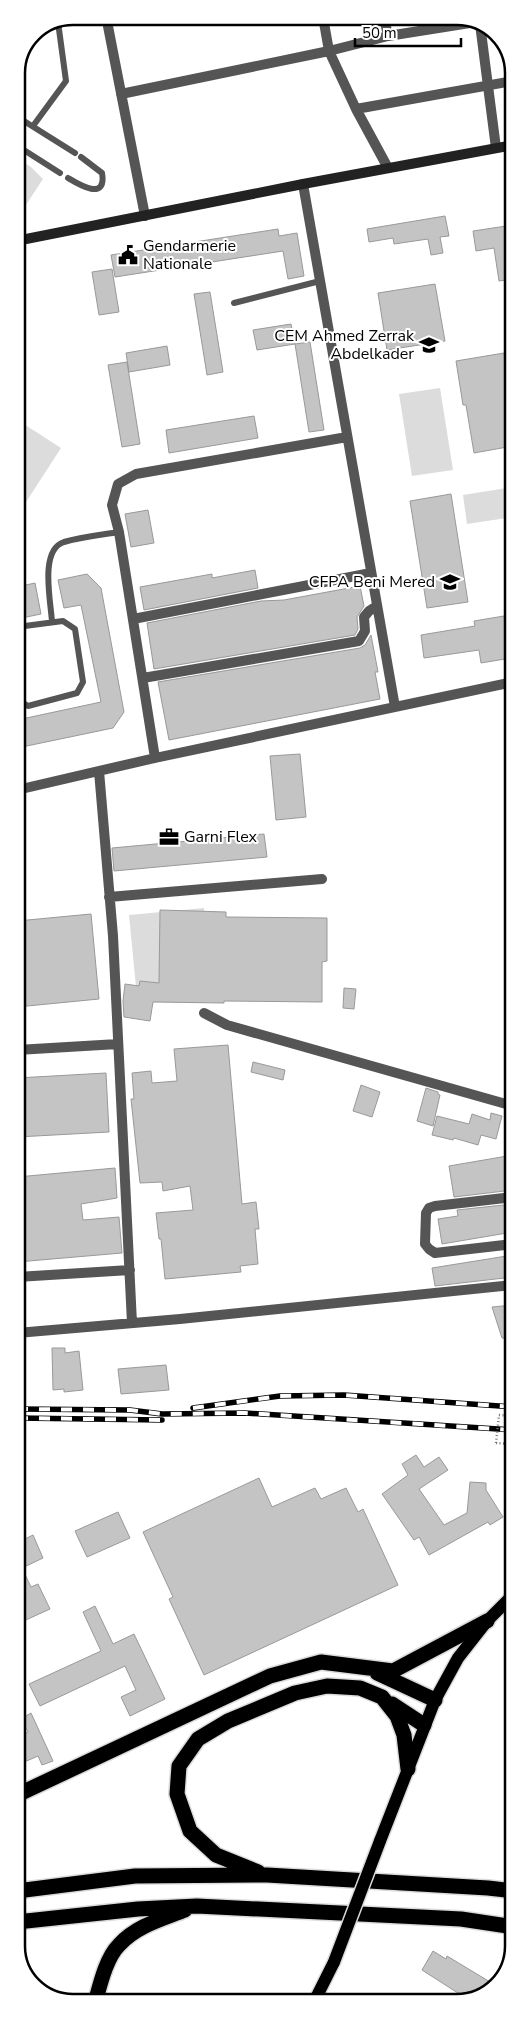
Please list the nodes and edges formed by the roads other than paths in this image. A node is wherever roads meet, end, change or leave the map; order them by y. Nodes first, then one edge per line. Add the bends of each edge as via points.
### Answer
1 (108, 25) edge
2 (325, 25) edge
3 (386, 25) edge
4 (457, 25) edge
5 (59, 28) edge
6 (481, 32) edge
7 (388, 36) junction
8 (329, 51) junction
9 (505, 82) edge
10 (488, 85) junction
11 (121, 94) junction
12 (356, 108) junction
13 (25, 121) edge
14 (33, 126) junction
15 (505, 146) edge
16 (496, 148) junction
17 (25, 151) edge
18 (75, 153) dead end
19 (82, 157) dead end
20 (388, 168) junction
21 (60, 173) dead end
22 (68, 178) dead end
23 (303, 184) junction
24 (145, 216) junction
25 (25, 239) edge
26 (320, 282) junction
27 (234, 303) dead end
28 (347, 437) junction
29 (119, 532) junction
30 (371, 573) junction
31 (377, 606) junction
32 (133, 619) junction
33 (52, 622) junction
34 (25, 626) edge
35 (142, 678) junction
36 (505, 684) edge
37 (25, 704) edge
38 (395, 706) junction
39 (156, 758) junction
40 (99, 771) junction
41 (25, 788) edge
42 (322, 879) dead end
43 (109, 897) junction
44 (204, 1013) dead end
45 (118, 1044) junction
46 (25, 1050) edge
47 (505, 1104) edge
48 (505, 1198) edge
49 (505, 1245) edge
50 (130, 1270) junction
51 (25, 1277) edge
52 (505, 1286) edge
53 (132, 1323) junction
54 (25, 1332) edge
55 (505, 1603) edge
56 (487, 1621) junction
57 (366, 1668) junction
58 (382, 1697) junction
59 (435, 1700) junction
60 (424, 1725) junction
61 (408, 1769) junction
62 (25, 1791) edge
63 (266, 1875) junction
64 (25, 1890) edge
65 (505, 1890) edge
66 (197, 1906) junction
67 (25, 1921) edge
68 (505, 1926) edge
69 (97, 1994) edge
70 (318, 1994) edge

1 - 11 street
2 - 8 street
3 - 7 street
4 - 7 street
5 - 14 lane via 66,81
6 - 10 street
7 - 8 street
8 - 11 street
8 - 12 street
9 - 10 street
10 - 12 street
10 - 16 street
11 - 24 street
12 - 20 street
13 - 14 lane
14 - 18 lane
15 - 16 street
16 - 20 street
17 - 21 lane
19 - 22 lane via 102,173 100,186 87,189
20 - 23 street
23 - 24 street
23 - 26 street
24 - 25 street
26 - 27 lane
26 - 28 street
28 - 29 street via 136,474 118,484 112,505
28 - 30 street
29 - 32 street
29 - 33 lane via 62,542 52,552 48,568
30 - 31 street
30 - 32 street
31 - 35 street via 364,617 365,631 359,641
31 - 38 street
32 - 35 street
33 - 34 lane
33 - 37 lane via 63,621 75,629 83,682 77,693
35 - 39 street
36 - 38 street
38 - 39 street
39 - 40 street
40 - 41 street
40 - 43 street
42 - 43 street
43 - 45 street
44 - 47 street via 227,1025
45 - 46 street
45 - 50 street
48 - 49 street via 429,1208 425,1244 436,1253
50 - 51 street
50 - 53 street
52 - 53 street
53 - 54 street
55 - 56 main road
56 - 57 highway via 393,1671
56 - 59 main road via 458,1658
57 - 59 highway
57 - 62 highway via 321,1662 270,1676
58 - 60 highway
58 - 61 highway via 401,1725
58 - 63 highway via 360,1688 327,1686 295,1693 228,1721 198,1739 179,1766 177,1794 190,1831 216,1855
59 - 60 main road
60 - 61 main road
61 - 70 main road, bridge via 334,1962
63 - 64 highway via 135,1876
63 - 65 highway
66 - 67 highway
66 - 68 highway via 460,1919
66 - 69 highway via 144,1926 118,1945 103,1973

